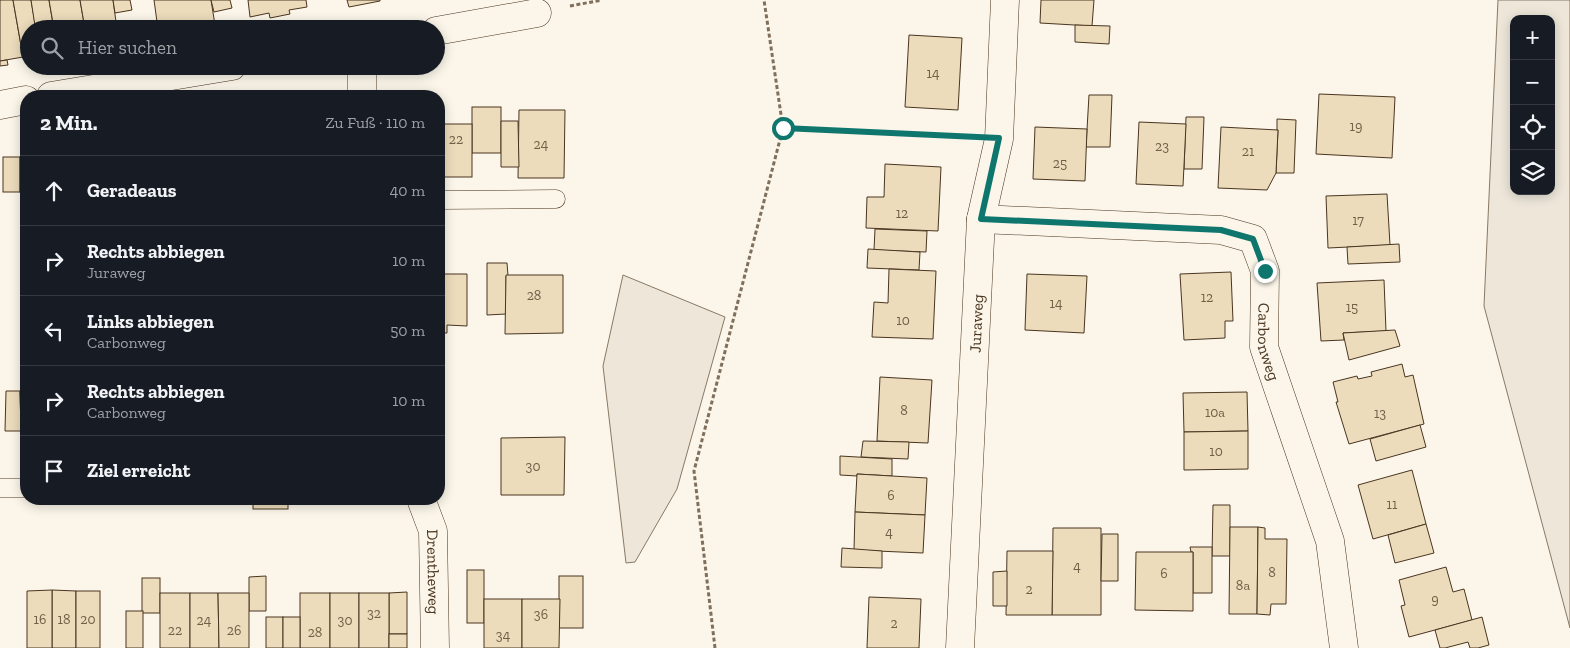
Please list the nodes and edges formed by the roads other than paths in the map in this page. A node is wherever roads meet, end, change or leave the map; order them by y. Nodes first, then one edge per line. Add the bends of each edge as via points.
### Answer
1 (1005, 0) edge
2 (537, 13) dead end
3 (445, 29) edge
4 (178, 75) edge
5 (362, 75) edge
6 (87, 90) edge
7 (362, 90) edge
8 (20, 101) edge
9 (0, 105) edge
10 (445, 200) edge
11 (556, 200) dead end
12 (981, 219) junction
13 (0, 488) edge
14 (20, 488) edge
15 (423, 505) edge
16 (435, 648) edge
17 (960, 648) edge
18 (1344, 648) edge

1 - 12 street, Juraweg via 999,138
2 - 3 street
4 - 6 street
5 - 7 street
8 - 9 street
10 - 11 lane
12 - 17 street, Juraweg
12 - 18 street, Carbonweg via 1221,230 1253,239 1265,271 1264,347 1330,541
13 - 14 lane
15 - 16 street, Drentheweg via 433,531

